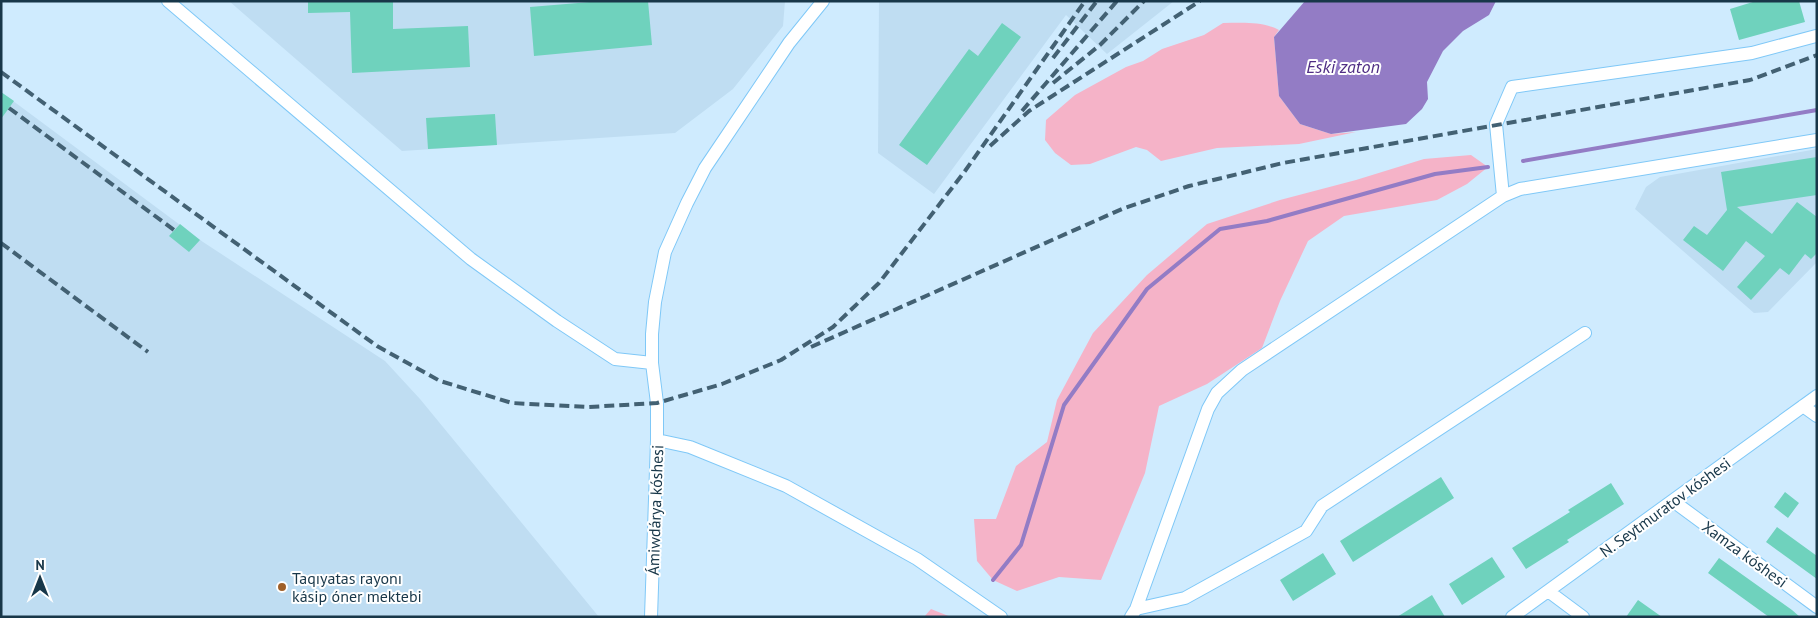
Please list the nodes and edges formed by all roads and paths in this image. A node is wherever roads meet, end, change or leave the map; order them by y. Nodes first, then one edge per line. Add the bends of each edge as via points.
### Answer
1 (168, 1) edge
2 (823, 1) edge
3 (1816, 36) edge
4 (1817, 140) edge
5 (1503, 196) junction
6 (1585, 333) dead end
7 (652, 363) junction
8 (1817, 396) edge
9 (1803, 406) junction
10 (1817, 416) edge
11 (657, 440) junction
12 (1673, 502) junction
13 (1548, 591) junction
14 (1817, 607) edge
15 (1133, 613) edge
16 (652, 617) edge
17 (1001, 617) edge
18 (1512, 617) edge
19 (1583, 617) edge

1 - 7 street via 471,259 615,359
2 - 7 street, Ámiwdárya kóshesi via 789,43 705,168 686,203 665,252 655,302
3 - 5 street via 1752,53 1512,88 1496,124
4 - 5 street via 1520,189
5 - 15 street via 1242,370 1217,393 1208,409
6 - 15 street via 1322,506 1306,531 1186,598
7 - 11 street, Ámiwdárya kóshesi
8 - 9 street, N. Seytmuratov kóshesi
9 - 10 street
9 - 12 street, N. Seytmuratov kóshesi
11 - 16 street, Ámiwdárya kóshesi
11 - 17 street via 690,447 786,486 917,559
12 - 13 street, N. Seytmuratov kóshesi
12 - 14 street, Xamza kóshesi
13 - 18 street, N. Seytmuratov kóshesi
13 - 19 street

